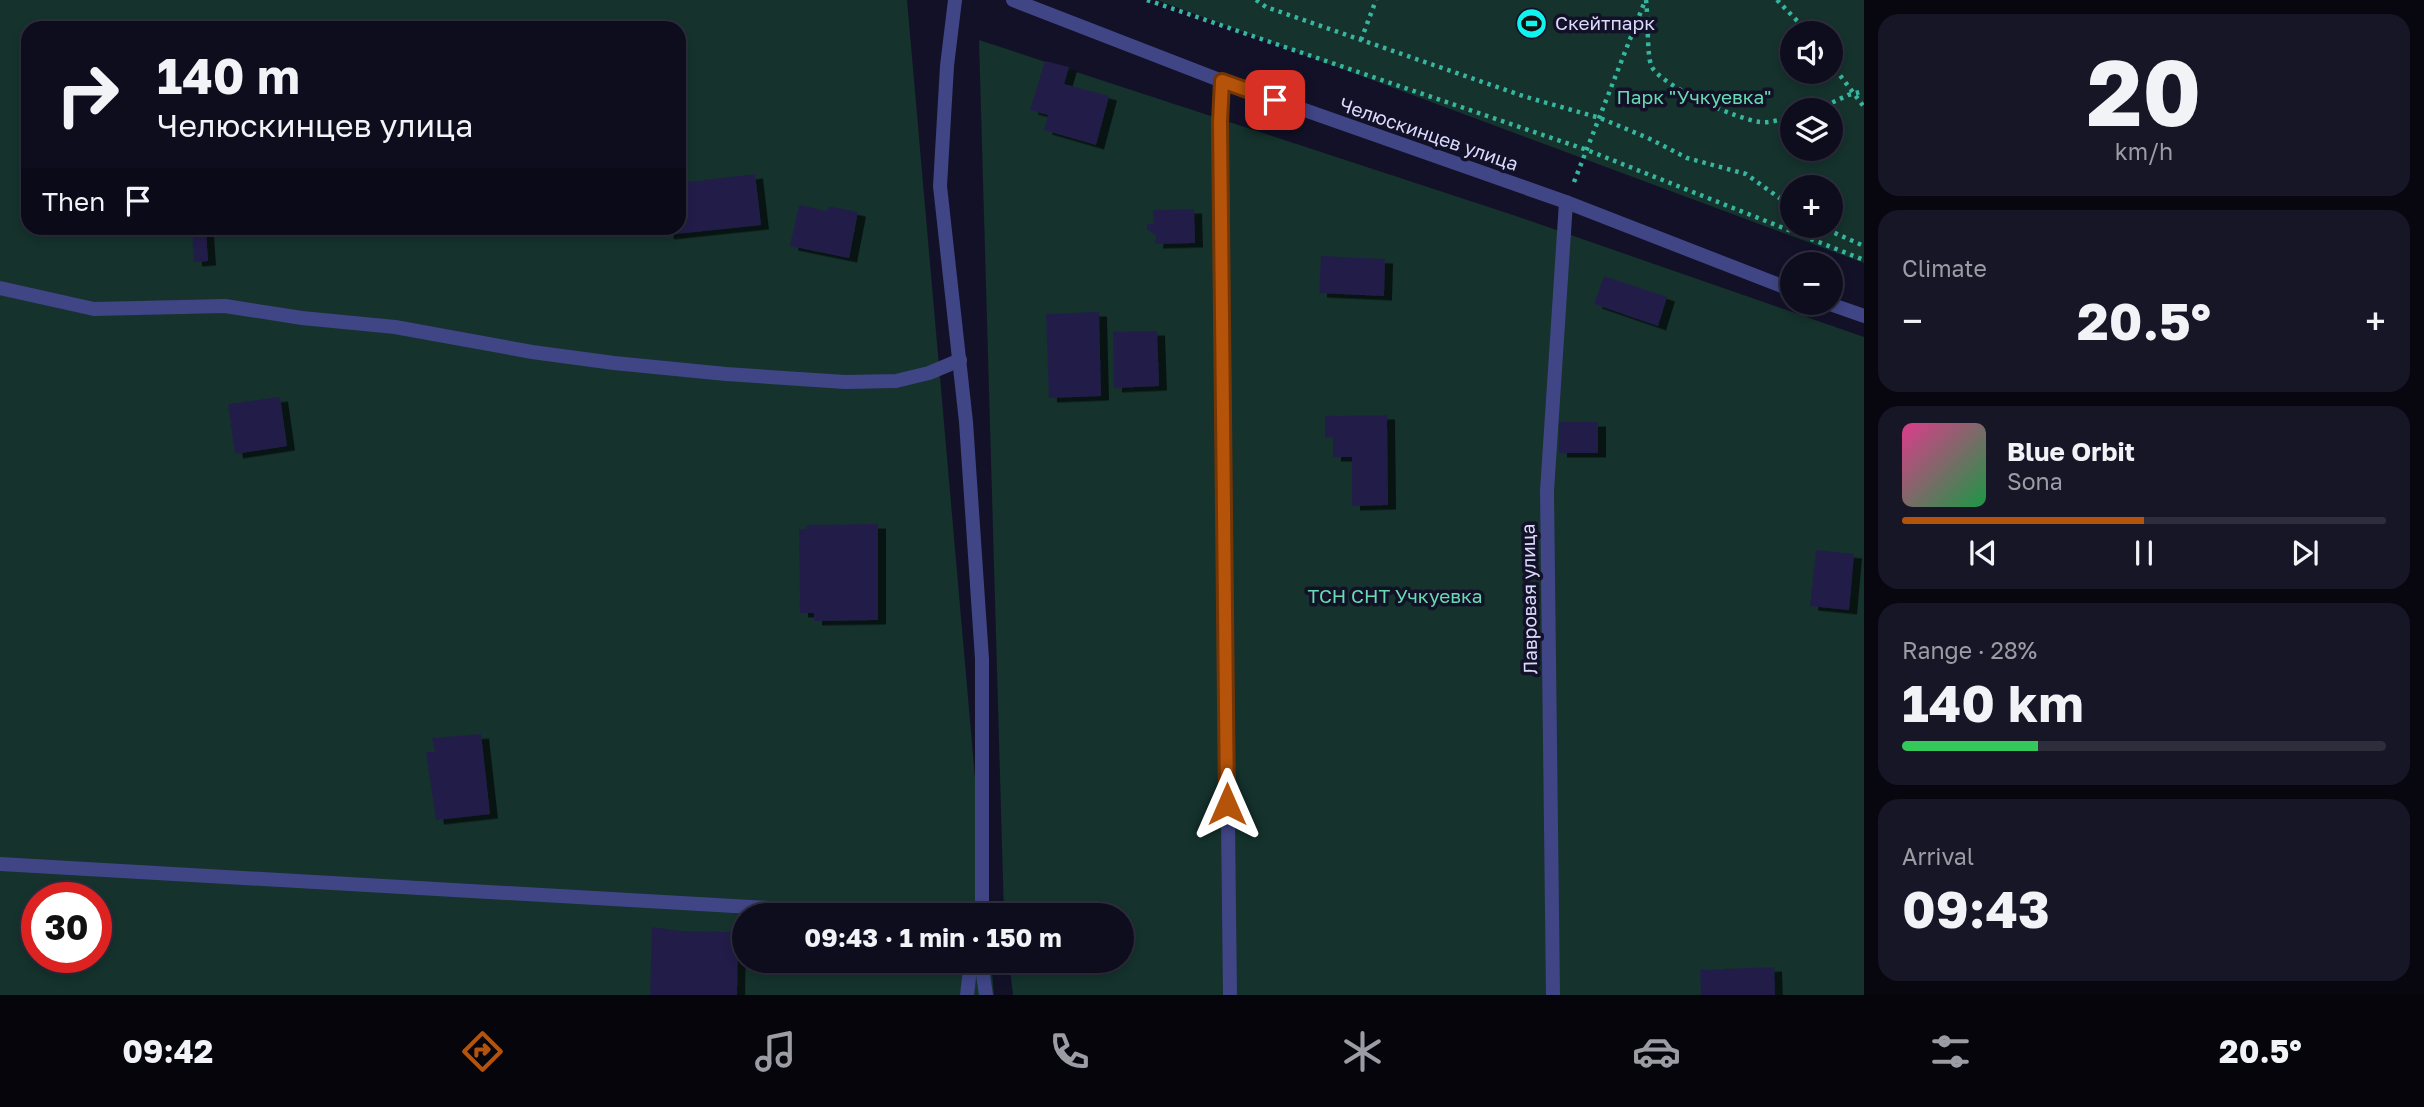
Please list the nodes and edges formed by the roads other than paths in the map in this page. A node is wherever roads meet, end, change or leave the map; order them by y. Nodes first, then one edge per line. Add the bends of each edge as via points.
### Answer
1 (955, 0) edge
2 (1013, 0) edge
3 (1222, 81) junction
4 (1566, 202) junction
5 (1780, 285) edge
6 (0, 288) edge
7 (1843, 309) edge
8 (1864, 316) edge
9 (960, 360) junction
10 (0, 864) edge
11 (982, 903) edge
12 (732, 906) edge
13 (970, 973) edge
14 (983, 973) edge
15 (967, 995) edge
16 (986, 995) edge
17 (1230, 995) edge
18 (1553, 995) edge

1 - 9 street via 940,186
2 - 3 street, Челюскинцев улица
3 - 4 street, Челюскинцев улица
3 - 17 street
4 - 5 street, Челюскинцев улица
4 - 18 street, Лавровая улица via 1547,491
6 - 9 street via 94,309 225,306 395,327 573,358 726,374 896,381
7 - 8 street
9 - 11 street via 982,659
10 - 12 street
13 - 15 street
14 - 16 street

